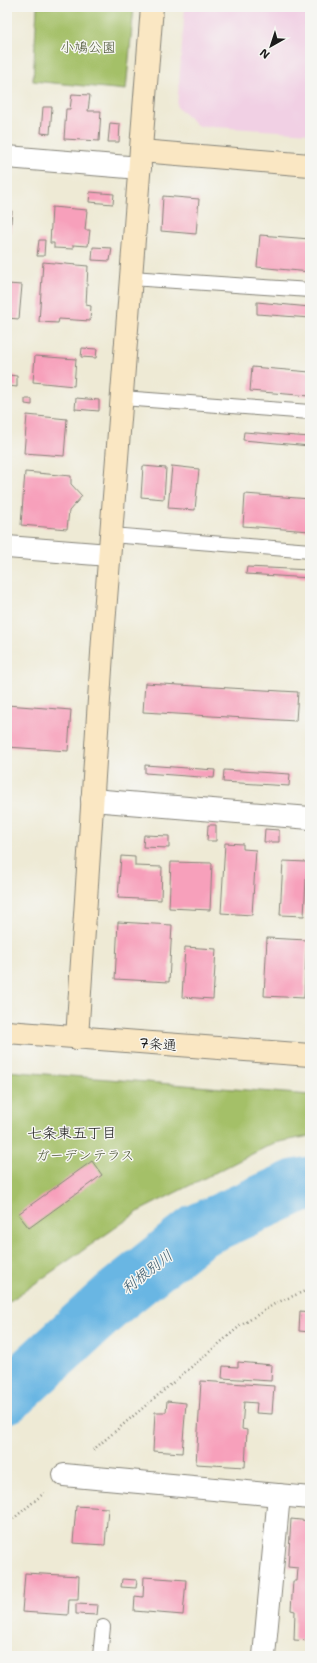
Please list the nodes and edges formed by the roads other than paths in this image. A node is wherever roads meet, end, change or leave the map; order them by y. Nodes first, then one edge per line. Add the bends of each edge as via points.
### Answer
1 (152, 7) edge
2 (7, 157) edge
3 (140, 159) junction
4 (310, 165) edge
5 (131, 278) junction
6 (310, 290) edge
7 (122, 398) junction
8 (310, 412) edge
9 (110, 545) junction
10 (7, 546) edge
11 (310, 551) edge
12 (92, 800) junction
13 (310, 818) edge
14 (7, 1032) edge
15 (77, 1038) junction
16 (310, 1055) edge
17 (64, 1475) road end
18 (279, 1495) junction
19 (310, 1498) edge
20 (103, 1627) dead end
21 (100, 1656) edge
22 (264, 1656) edge

1 - 3 street
2 - 3 street
3 - 4 street
3 - 5 street
5 - 6 lane
5 - 7 street
7 - 8 lane
7 - 9 street
9 - 10 street
9 - 11 lane
9 - 12 street
12 - 13 street
12 - 15 street
14 - 15 street, 7条通
15 - 16 street, 7条通
17 - 18 street
18 - 19 street
18 - 22 street
20 - 21 lane

